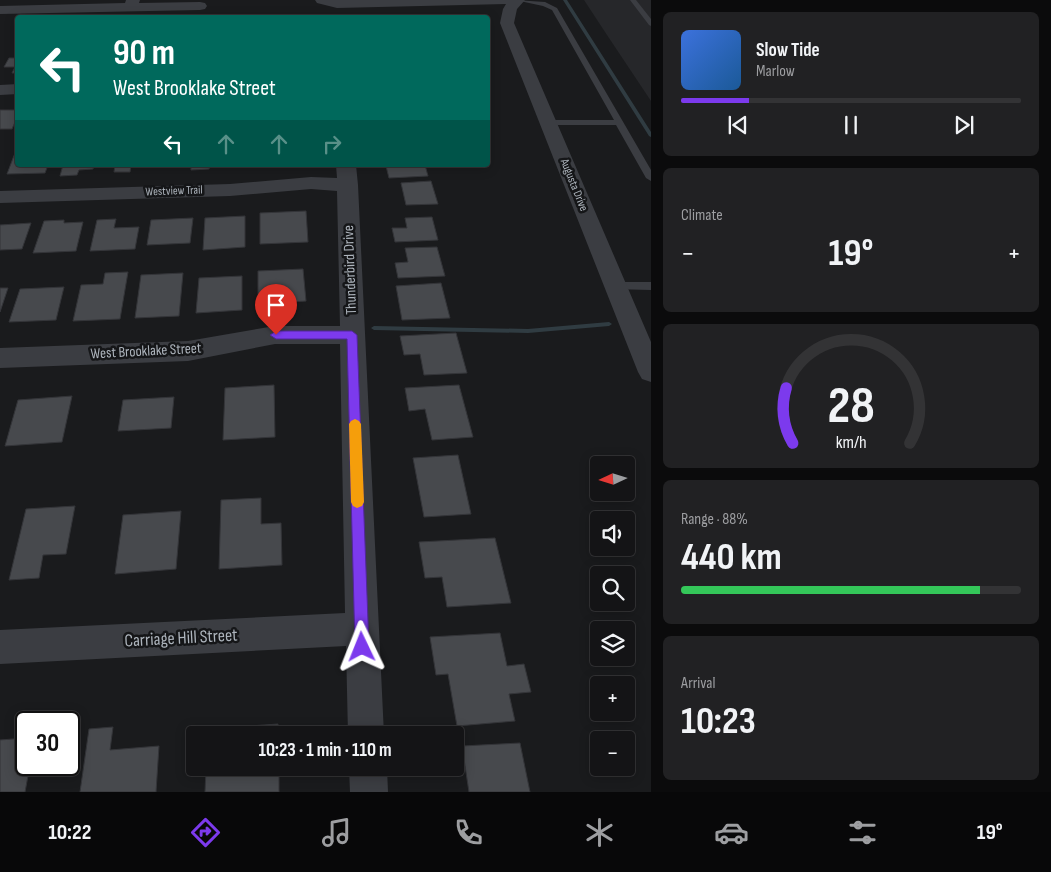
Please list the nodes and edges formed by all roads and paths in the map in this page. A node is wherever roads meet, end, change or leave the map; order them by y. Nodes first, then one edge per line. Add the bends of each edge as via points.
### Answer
1 (4, 0) edge
2 (322, 0) edge
3 (518, 0) edge
4 (633, 0) edge
5 (465, 1) edge
6 (132, 3) edge
7 (200, 6) dead end
8 (651, 8) edge
9 (0, 9) edge
10 (640, 9) junction
11 (651, 24) edge
12 (15, 89) edge
13 (0, 90) edge
14 (620, 122) junction
15 (548, 123) junction
16 (347, 175) edge
17 (651, 178) edge
18 (0, 196) edge
19 (616, 286) junction
20 (651, 286) edge
21 (352, 335) junction
22 (0, 358) edge
23 (651, 372) edge
24 (361, 629) junction
25 (0, 647) edge
26 (366, 726) edge
27 (368, 776) edge
28 (369, 792) edge

1 - 9 street
2 - 5 street via 337,4
3 - 5 street
3 - 14 lane via 555,9
3 - 15 street, Augusta Drive via 510,9 507,23
4 - 10 lane
6 - 7 street
6 - 9 street
8 - 10 lane
10 - 11 lane
12 - 13 street
14 - 15 lane
14 - 17 lane
15 - 19 street, Augusta Drive
16 - 18 street, Westview Trail via 312,183 230,190
16 - 21 street, Thunderbird Drive
19 - 20 lane
19 - 23 street, Augusta Drive
21 - 22 street, West Brooklake Street via 276,335 188,351
21 - 24 street, Thunderbird Drive
24 - 25 street, Carriage Hill Street
24 - 26 street, Thunderbird Drive
27 - 28 street

